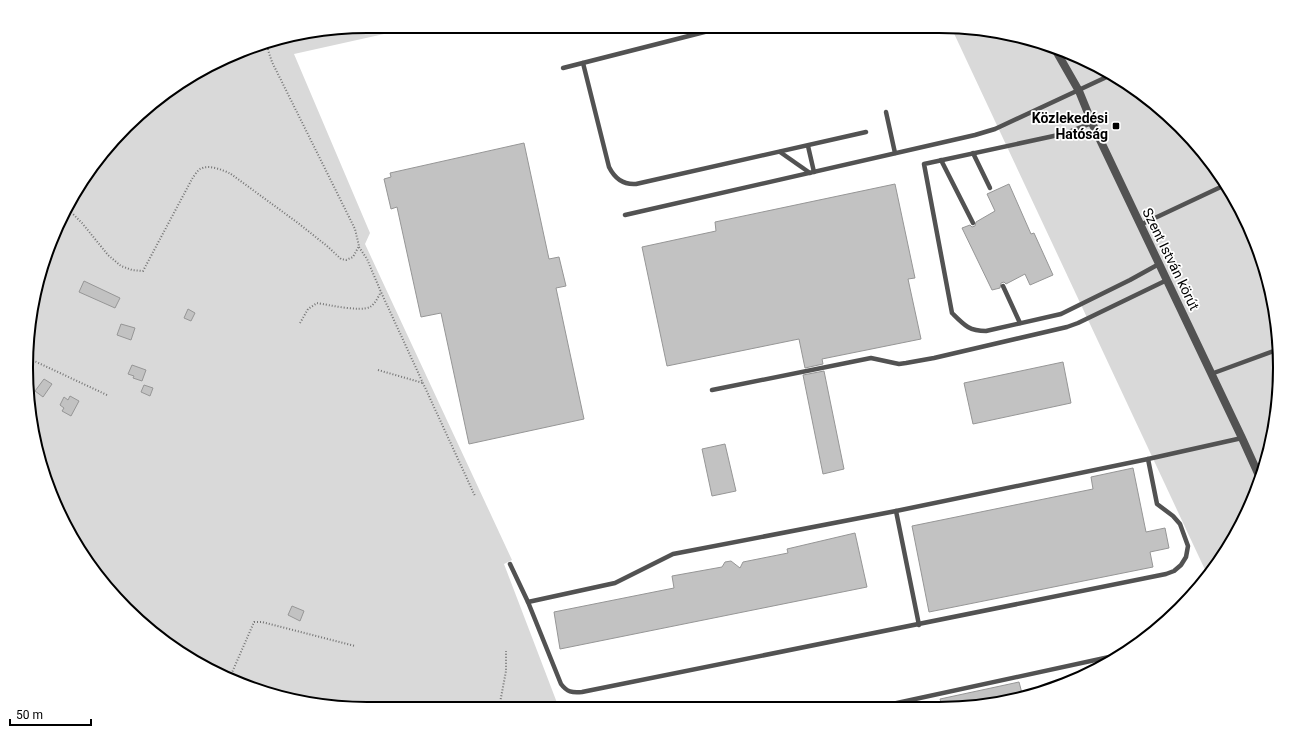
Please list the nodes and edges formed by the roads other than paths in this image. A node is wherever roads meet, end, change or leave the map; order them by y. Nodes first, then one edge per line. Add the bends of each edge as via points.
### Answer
1 (701, 33) edge
2 (1059, 55) edge
3 (583, 63) junction
4 (564, 68) dead end
5 (1106, 78) edge
6 (1079, 91) junction
7 (886, 112) dead end
8 (1092, 123) junction
9 (866, 132) dead end
10 (808, 146) junction
11 (780, 152) junction
12 (895, 153) junction
13 (973, 153) junction
14 (941, 160) junction
15 (812, 173) junction
16 (1220, 187) edge
17 (990, 188) dead end
18 (625, 215) dead end
19 (973, 224) dead end
20 (1140, 225) junction
21 (1159, 264) junction
22 (1167, 280) junction
23 (1003, 286) dead end
24 (1020, 323) junction
25 (1272, 352) edge
26 (1211, 374) junction
27 (712, 390) dead end
28 (1242, 438) junction
29 (1148, 459) junction
30 (1257, 470) edge
31 (896, 511) junction
32 (510, 564) dead end
33 (528, 602) junction
34 (919, 625) junction
35 (1104, 658) edge
36 (901, 702) edge

1 - 3 lane
2 - 6 street, Szent István körút
3 - 4 lane
3 - 11 lane via 609,167 620,182 636,184
5 - 6 lane
6 - 8 street, Szent István körút
6 - 12 lane via 995,129
7 - 12 lane
8 - 13 lane via 1063,134
8 - 20 street, Szent István körút
9 - 10 lane
10 - 11 lane
10 - 15 lane
11 - 15 lane
12 - 15 lane
13 - 14 lane
13 - 17 lane
14 - 19 lane
14 - 24 lane via 924,164 952,313 963,324 976,331
15 - 18 lane
16 - 20 lane
20 - 21 street, Szent István körút
21 - 22 street, Szent István körút
21 - 24 lane via 1061,314
22 - 26 street, Szent István körút
22 - 27 lane via 1067,327 934,358 899,364 871,358
23 - 24 lane
25 - 26 lane
26 - 28 street, Szent István körút
28 - 29 lane
28 - 30 street, Szent István körút
29 - 31 lane
29 - 34 lane via 1157,504 1180,524 1188,546 1186,557 1174,571
31 - 33 lane via 673,554 615,583
31 - 34 lane
32 - 33 lane
33 - 34 lane via 561,684 574,693
35 - 36 lane

